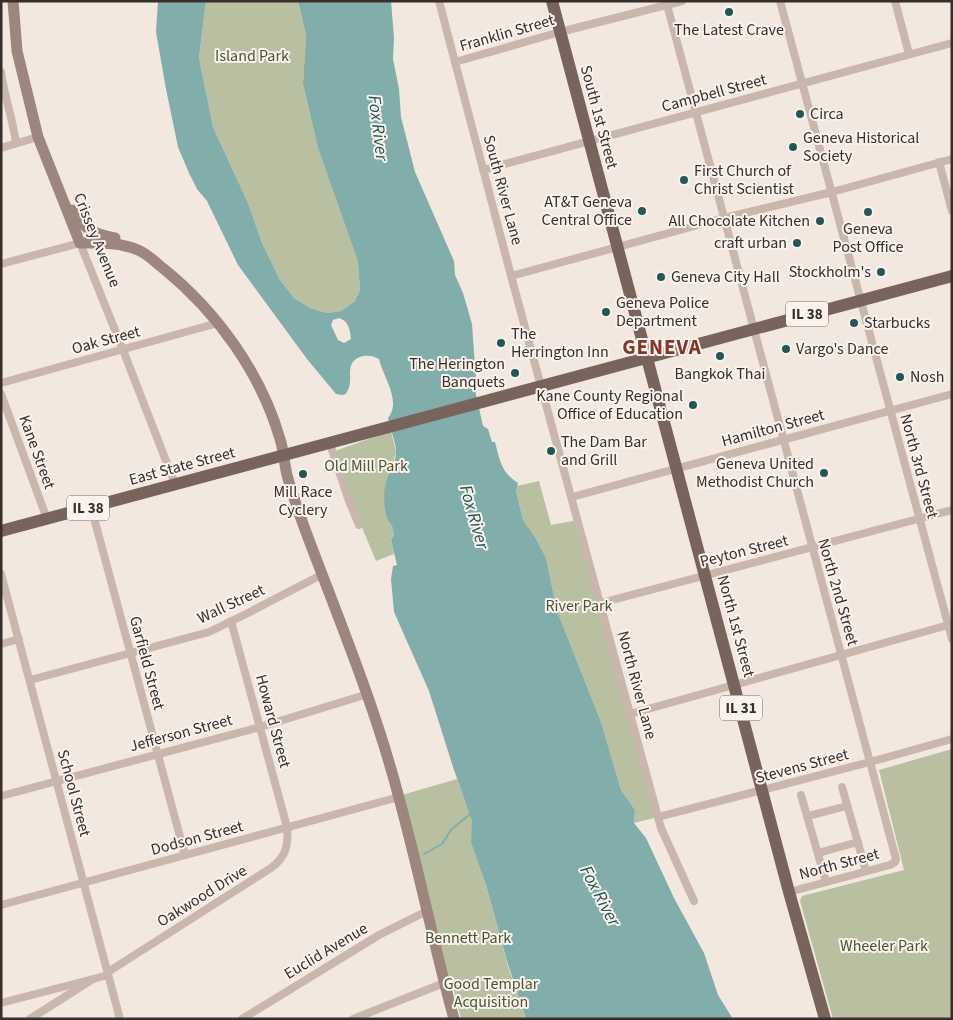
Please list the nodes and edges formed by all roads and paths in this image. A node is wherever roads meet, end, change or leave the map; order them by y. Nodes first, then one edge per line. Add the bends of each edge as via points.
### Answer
1 (13, 1) edge
2 (439, 1) edge
3 (552, 1) edge
4 (682, 1) edge
5 (780, 1) edge
6 (895, 1) edge
7 (667, 3) edge
8 (560, 32) junction
9 (952, 42) edge
10 (909, 54) junction
11 (455, 62) junction
12 (1, 72) edge
13 (803, 84) junction
14 (696, 112) junction
15 (38, 136) junction
16 (589, 140) junction
17 (16, 143) junction
18 (1, 148) edge
19 (952, 159) edge
20 (939, 162) junction
21 (483, 170) junction
22 (54, 176) junction
23 (832, 192) junction
24 (952, 211) edge
25 (724, 218) junction
26 (80, 243) junction
27 (617, 247) junction
28 (138, 250) junction
29 (1, 264) edge
30 (511, 276) junction
31 (952, 276) edge
32 (861, 300) junction
33 (218, 323) junction
34 (753, 329) junction
35 (123, 350) junction
36 (647, 357) junction
37 (1, 382) edge
38 (541, 386) junction
39 (1, 394) edge
40 (952, 394) edge
41 (890, 411) junction
42 (782, 440) junction
43 (330, 444) junction
44 (283, 456) junction
45 (677, 469) junction
46 (175, 484) junction
47 (572, 497) junction
48 (91, 507) junction
49 (952, 510) edge
50 (47, 519) junction
51 (919, 519) junction
52 (359, 525) dead end
53 (1, 531) edge
54 (811, 548) junction
55 (1, 574) edge
56 (323, 574) junction
57 (706, 576) junction
58 (601, 603) junction
59 (232, 621) junction
60 (950, 624) edge
61 (19, 639) junction
62 (952, 639) edge
63 (1, 644) edge
64 (130, 653) junction
65 (842, 656) junction
66 (30, 680) junction
67 (735, 684) junction
68 (368, 694) junction
69 (630, 714) junction
70 (260, 727) junction
71 (952, 738) edge
72 (158, 754) junction
73 (870, 762) junction
74 (56, 781) junction
75 (842, 788) dead end
76 (763, 790) junction
77 (801, 794) dead end
78 (1, 796) edge
79 (399, 797) junction
80 (847, 806) junction
81 (808, 816) junction
82 (658, 817) junction
83 (286, 827) junction
84 (858, 842) junction
85 (818, 853) junction
86 (185, 855) junction
87 (894, 862) joint
88 (866, 872) junction
89 (85, 882) junction
90 (826, 882) junction
91 (789, 892) junction
92 (694, 901) dead end
93 (1, 905) edge
94 (427, 911) junction
95 (108, 973) junction
96 (93, 979) junction
97 (444, 983) junction
98 (1, 1003) edge
99 (30, 1019) edge
100 (120, 1019) edge
101 (242, 1019) edge
102 (353, 1019) edge
103 (454, 1019) edge
104 (825, 1019) edge

1 - 15 main road, Crissey Avenue via 16,51
2 - 11 street, South River Lane
3 - 8 main road, South 1st Street / IL 31
4 - 7 street, Franklin Street
5 - 13 street, North 3rd Street
6 - 10 street
7 - 8 street, Franklin Street
7 - 14 street, North 2nd Street
8 - 11 street, Franklin Street
8 - 16 main road, South 1st Street / IL 31
9 - 10 street, Campbell Street
10 - 13 street, Campbell Street
11 - 21 street, South River Lane
12 - 17 street
13 - 14 street, Campbell Street
13 - 23 street, North 3rd Street
14 - 16 street, Campbell Street
14 - 25 street, North 2nd Street
15 - 17 street
15 - 22 main road, Crissey Avenue
16 - 21 street, Campbell Street
16 - 27 main road, South 1st Street / IL 31
17 - 18 street
19 - 20 street
20 - 23 street
20 - 24 street
21 - 30 street, South River Lane
22 - 26 main road, Crissey Avenue
22 - 28 main road via 81,224
23 - 25 street
23 - 32 street, North 3rd Street
25 - 27 street
25 - 34 street, North 2nd Street
26 - 28 main road via 114,243
26 - 29 street
26 - 35 street, Crissey Avenue
27 - 30 street
27 - 36 main road, South 1st Street / IL 31
28 - 33 main road via 187,288
30 - 38 street, South River Lane
31 - 32 main road, IL 38
32 - 34 main road, IL 38
32 - 41 street, North 3rd Street
33 - 35 street, Oak Street
33 - 44 main road via 258,385 281,441
34 - 36 main road, IL 38
34 - 42 street, North 2nd Street
35 - 37 street, Oak Street
35 - 46 street, Crissey Avenue
36 - 38 main road, IL 38
36 - 45 main road, North 1st Street / IL 31
38 - 43 main road, IL 38
38 - 47 street, North River Lane
39 - 50 street, Kane Street
40 - 41 street, Hamilton Street
41 - 42 street, Hamilton Street
41 - 51 street, North 3rd Street
42 - 45 street, Hamilton Street
42 - 54 street, North 2nd Street
43 - 44 main road, IL 38
43 - 52 street
44 - 46 main road, East State Street / IL 38
44 - 56 main road via 302,520
45 - 47 street, Hamilton Street
45 - 57 main road, North 1st Street / IL 31
46 - 48 main road, East State Street / IL 38
47 - 58 street, North River Lane
48 - 50 main road, East State Street / IL 38
48 - 64 street, Garfield Street
49 - 51 street, Peyton Street
50 - 53 main road, East State Street / IL 38
51 - 54 street, Peyton Street
51 - 60 street, North 3rd Street
54 - 57 street, Peyton Street
54 - 65 street, North 2nd Street
55 - 61 street, School Street
56 - 59 street, Wall Street
56 - 68 main road
57 - 58 street, Peyton Street
57 - 67 main road, North 1st Street / IL 31
58 - 69 street, North River Lane
59 - 64 street, Wall Street via 209,632
59 - 70 street, Howard Street
60 - 62 street, North 3rd Street
60 - 65 street
61 - 63 street
61 - 66 street, School Street
64 - 66 street, Wall Street
64 - 72 street, Garfield Street
65 - 67 street
65 - 73 street, North 2nd Street
66 - 74 street, School Street
67 - 69 street
67 - 76 main road, North 1st Street / IL 31
68 - 70 street, Jefferson Street
68 - 79 main road
69 - 82 street, North River Lane
70 - 72 street, Jefferson Street
70 - 83 street, Howard Street
71 - 73 street, Stevens Street
72 - 74 street, Jefferson Street
72 - 86 street, Garfield Street
73 - 76 street, Stevens Street
73 - 87 street, North 2nd Street via 896,859
74 - 78 street, Jefferson Street
74 - 89 street, School Street
75 - 80 street
76 - 82 street, Stevens Street
76 - 91 main road, North 1st Street / IL 31
77 - 81 street
79 - 83 street, Dodson Street
79 - 94 main road
80 - 81 street
80 - 84 street
81 - 85 street
82 - 92 street, North River Lane
83 - 86 street, Dodson Street
83 - 95 street, Oakwood Drive via 288,845 279,862
84 - 85 street
84 - 88 street
85 - 90 street
86 - 89 street, Dodson Street
87 - 88 street, North Street
88 - 90 street, North Street
89 - 93 street, Dodson Street
89 - 95 street, School Street
90 - 91 street, North Street
91 - 104 main road, North 1st Street / IL 31
94 - 97 main road
94 - 101 street, Euclid Avenue via 379,935
95 - 96 street, Oakwood Drive
95 - 100 street, School Street
96 - 98 street
96 - 99 street, Oakwood Drive
97 - 102 street
97 - 103 main road

